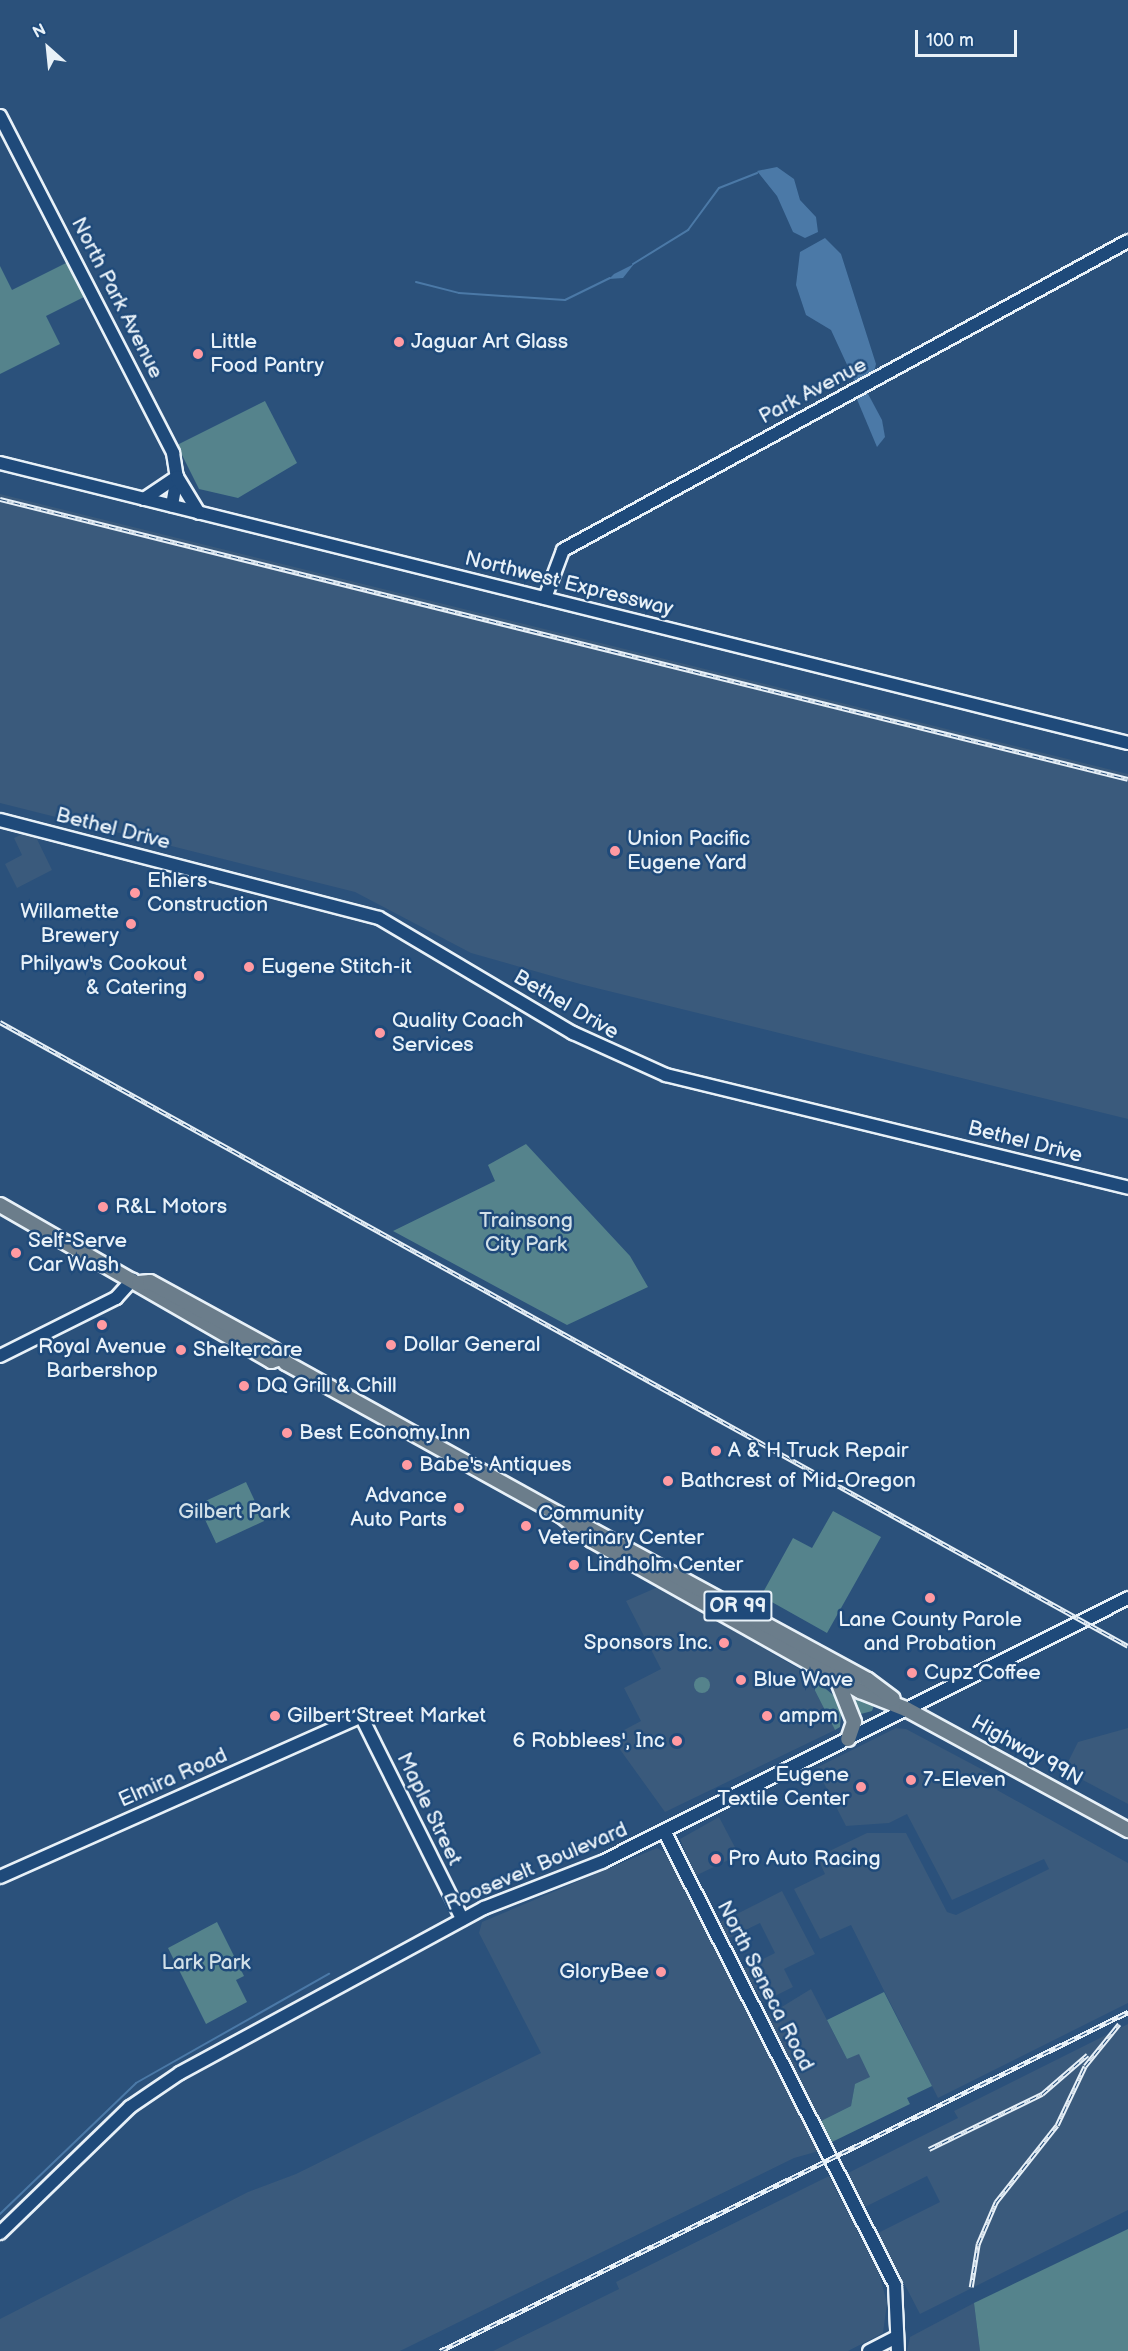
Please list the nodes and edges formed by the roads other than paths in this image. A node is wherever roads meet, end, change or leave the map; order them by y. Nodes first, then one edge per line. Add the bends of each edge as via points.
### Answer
1 (0, 114) edge
2 (1128, 241) edge
3 (0, 463) edge
4 (177, 477) junction
5 (144, 499) junction
6 (172, 506) junction
7 (199, 513) junction
8 (545, 597) junction
9 (1128, 743) edge
10 (0, 820) edge
11 (1128, 1188) edge
12 (0, 1205) edge
13 (136, 1281) junction
14 (0, 1356) edge
15 (562, 1516) junction
16 (1128, 1598) edge
17 (834, 1676) junction
18 (906, 1709) junction
19 (361, 1716) joint
20 (848, 1738) junction
21 (1128, 1830) edge
22 (664, 1831) junction
23 (0, 1877) edge
24 (462, 1919) junction
25 (0, 2233) edge
26 (897, 2337) junction
27 (869, 2351) edge
28 (898, 2351) edge

1 - 4 street, North Park Avenue via 167,440
2 - 8 street, Park Avenue via 563,550
3 - 5 street, Northwest Expressway
4 - 5 street
4 - 6 street, North Park Avenue
4 - 7 street
5 - 6 street, Northwest Expressway
6 - 7 street, Northwest Expressway
7 - 8 street, Northwest Expressway
8 - 9 street, Northwest Expressway
10 - 11 street, Bethel Drive via 379,918 573,1033 666,1075
12 - 13 main road, Highway 99N / OR 99
13 - 14 street via 116,1298
13 - 15 main road, Highway 99N / OR 99 via 146,1292 263,1357 278,1359
15 - 17 main road, Highway 99N / OR 99 via 592,1540
15 - 18 main road, Highway 99N / OR 99 via 601,1530 868,1680
16 - 18 street, Roosevelt Boulevard
17 - 18 main road, Highway 99N / OR 99
17 - 20 main road via 850,1699 854,1722
18 - 20 street, Roosevelt Boulevard
18 - 21 main road, Highway 99N / OR 99
19 - 23 street, Elmira Road
19 - 24 street, Maple Street
20 - 22 street, Roosevelt Boulevard
22 - 24 street, Roosevelt Boulevard
22 - 26 street, North Seneca Road via 895,2285
24 - 25 street, Roosevelt Boulevard via 154,2088
26 - 27 street
26 - 28 street, North Seneca Road

